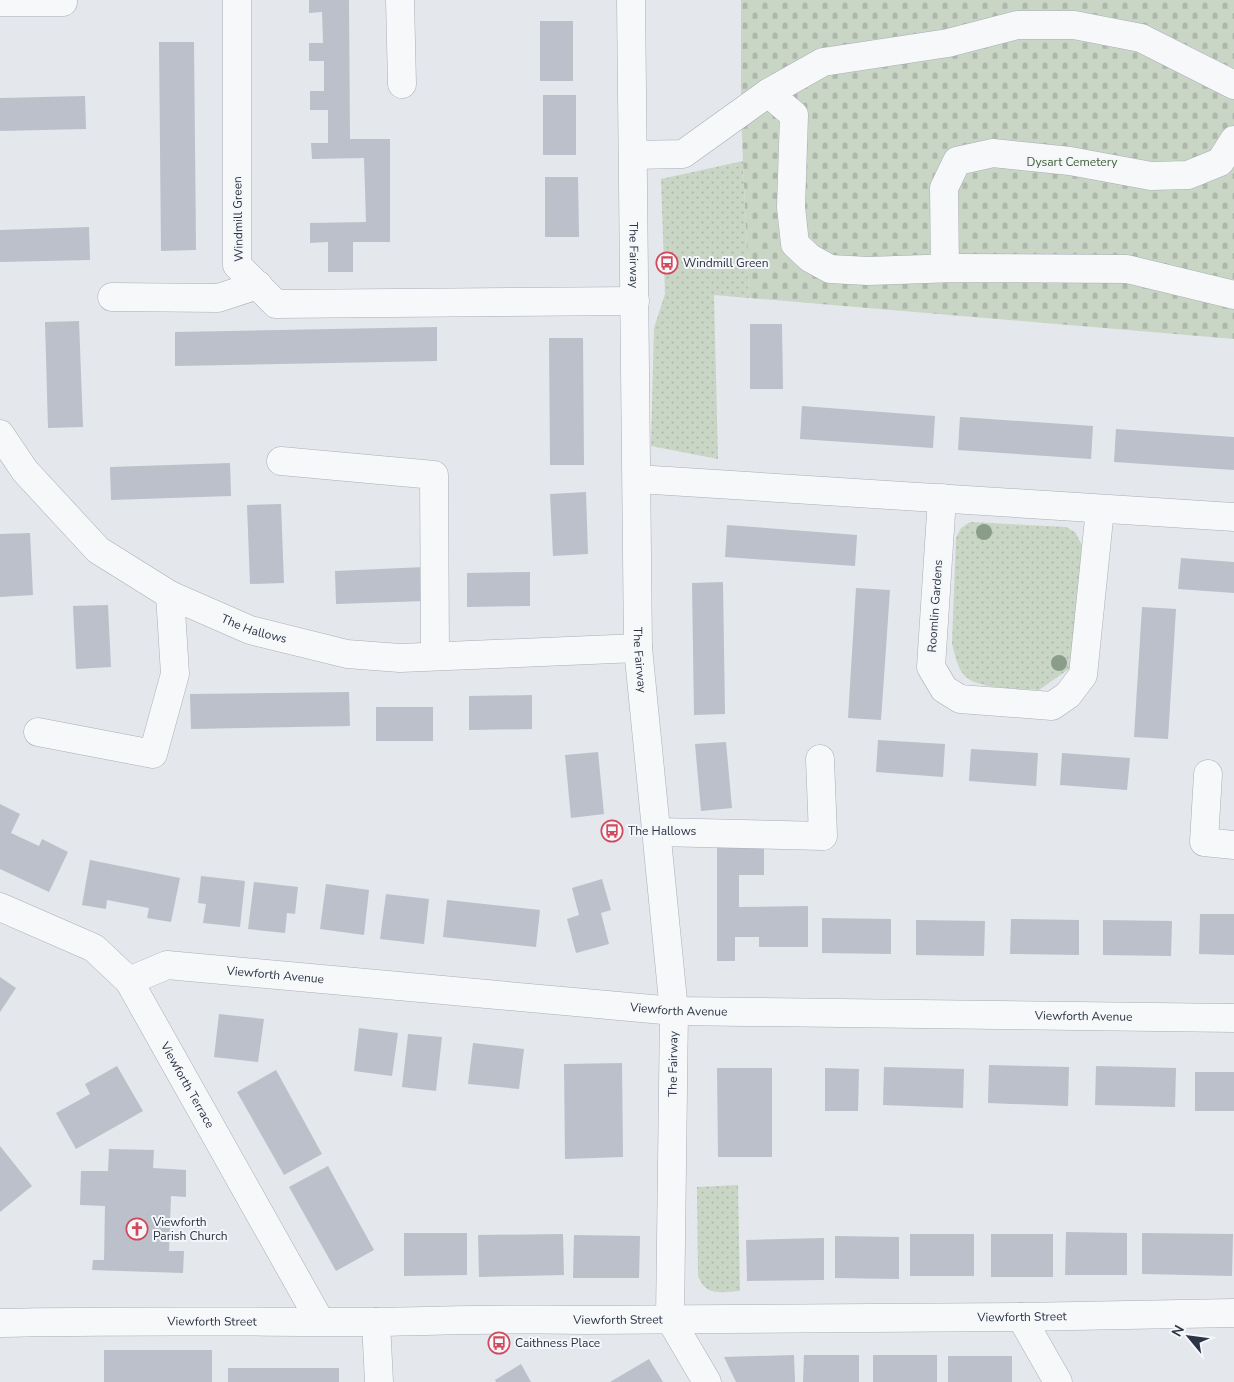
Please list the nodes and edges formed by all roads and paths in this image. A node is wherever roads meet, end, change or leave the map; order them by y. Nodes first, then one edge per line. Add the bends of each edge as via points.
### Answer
1 (237, 0) edge
2 (400, 0) edge
3 (632, 0) edge
4 (0, 2) edge
5 (63, 2) dead end
6 (402, 84) dead end
7 (1234, 85) edge
8 (768, 93) junction
9 (1234, 140) edge
10 (633, 155) junction
11 (945, 268) junction
12 (258, 286) junction
13 (1234, 295) edge
14 (112, 297) dead end
15 (635, 302) junction
16 (0, 434) edge
17 (281, 461) dead end
18 (637, 479) junction
19 (942, 498) junction
20 (1100, 509) junction
21 (1234, 516) edge
22 (170, 596) junction
23 (638, 648) junction
24 (435, 656) junction
25 (38, 732) dead end
26 (820, 759) dead end
27 (1208, 774) dead end
28 (656, 832) junction
29 (1234, 845) edge
30 (0, 907) edge
31 (129, 981) junction
32 (674, 1011) junction
33 (1234, 1018) edge
34 (1234, 1313) edge
35 (1021, 1317) junction
36 (670, 1319) junction
37 (0, 1322) edge
38 (320, 1322) junction
39 (376, 1322) junction
40 (379, 1382) edge
41 (707, 1382) edge
42 (1058, 1382) edge

1 - 12 street, Windmill Green via 237,266
2 - 6 street
3 - 10 street, The Fairway
4 - 5 street
7 - 8 street via 1141,38 1074,25 1017,25 948,43 823,62
8 - 10 street via 683,154
8 - 11 street via 794,115 791,207 795,244 830,270 868,272
9 - 11 street via 1220,162 1188,175 1151,176 1070,161 993,153 957,161 944,188
10 - 15 street, The Fairway
11 - 13 street via 1127,268
12 - 14 street via 218,298
12 - 15 street, Windmill Green via 276,304
15 - 18 street, The Fairway
16 - 22 street, The Hallows via 25,471 98,550
17 - 24 street via 434,474
18 - 19 street
18 - 23 street, The Fairway
19 - 20 street
19 - 20 street, Roomlin Gardens via 931,667 944,689 960,699 1052,706 1068,695 1083,675
20 - 21 street
22 - 24 street, The Hallows via 250,630 347,654 400,658
22 - 25 street via 175,674 153,754
23 - 24 street, The Hallows
23 - 28 street, The Fairway
26 - 28 street via 822,836
27 - 29 street via 1204,842
28 - 32 street, The Fairway
30 - 31 street, Viewforth Terrace via 94,948
31 - 32 street, Viewforth Avenue via 167,965
31 - 38 street, Viewforth Terrace
32 - 33 street, Viewforth Avenue
32 - 36 street, The Fairway
34 - 35 street, Viewforth Street
35 - 36 street, Viewforth Street
35 - 42 street
36 - 39 street, Viewforth Street
36 - 41 street
37 - 38 street, Viewforth Street
38 - 39 street, Viewforth Street
39 - 40 street

